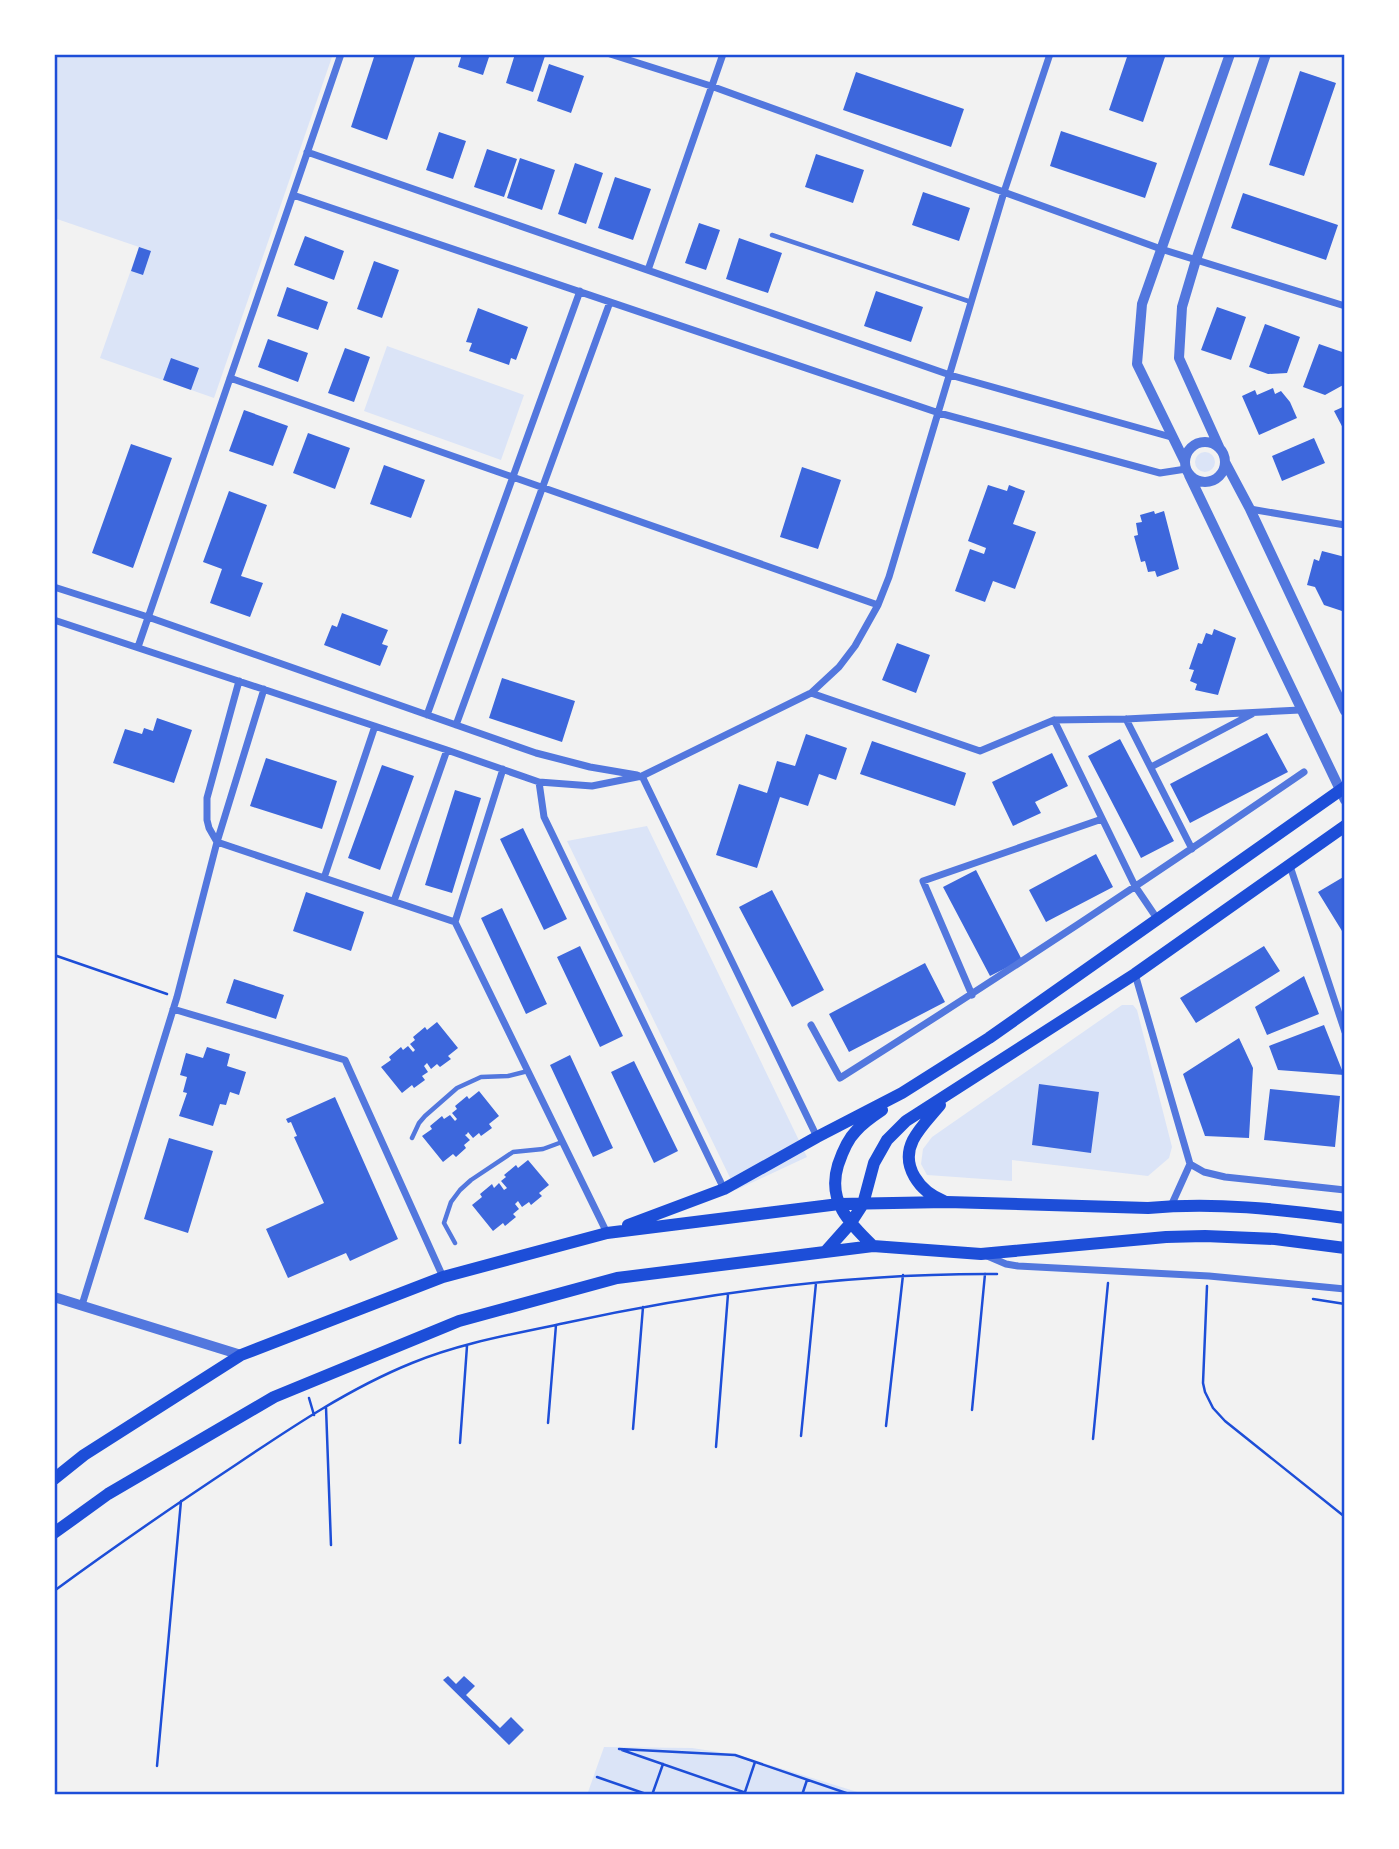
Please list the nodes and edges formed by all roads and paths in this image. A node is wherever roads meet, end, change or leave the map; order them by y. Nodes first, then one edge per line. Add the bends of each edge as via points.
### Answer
1 (341, 54) edge
2 (610, 54) edge
3 (723, 54) edge
4 (1050, 54) edge
5 (1230, 54) edge
6 (1266, 54) edge
7 (711, 86) junction
8 (307, 152) junction
9 (1004, 192) junction
10 (293, 195) junction
11 (772, 234) dead end
12 (1161, 249) junction
13 (1196, 260) junction
14 (648, 270) junction
15 (580, 292) junction
16 (610, 302) junction
17 (971, 302) junction
18 (1345, 306) edge
19 (950, 375) junction
20 (230, 378) junction
21 (939, 413) junction
22 (1171, 437) junction
23 (1220, 449) junction
24 (1225, 462) junction
25 (1187, 469) junction
26 (513, 477) junction
27 (543, 487) junction
28 (1250, 509) junction
29 (1345, 524) edge
30 (54, 587) edge
31 (878, 605) junction
32 (148, 617) junction
33 (54, 620) edge
34 (138, 647) junction
35 (239, 681) junction
36 (264, 689) junction
37 (811, 693) junction
38 (1300, 710) junction
39 (1345, 711) edge
40 (1256, 712) junction
41 (426, 715) junction
42 (1126, 719) junction
43 (1054, 720) junction
44 (456, 725) junction
45 (375, 726) junction
46 (447, 750) junction
47 (1151, 768) junction
48 (503, 769) junction
49 (1304, 772) dead end
50 (642, 776) junction
51 (539, 782) junction
52 (1343, 793) edge
53 (1102, 819) junction
54 (1345, 826) edge
55 (217, 842) junction
56 (1192, 849) junction
57 (1290, 866) junction
58 (324, 878) junction
59 (1135, 887) junction
60 (394, 901) junction
61 (1158, 920) junction
62 (455, 922) junction
63 (54, 955) edge
64 (1135, 974) junction
65 (972, 995) junction
66 (177, 998) junction
67 (173, 1009) junction
68 (811, 1025) dead end
69 (1345, 1032) edge
70 (528, 1071) junction
71 (901, 1093) junction
72 (947, 1095) junction
73 (817, 1137) junction
74 (412, 1139) dead end
75 (562, 1142) junction
76 (1190, 1164) junction
77 (724, 1189) junction
78 (1345, 1190) edge
79 (947, 1202) junction
80 (839, 1204) junction
81 (863, 1205) junction
82 (1171, 1206) junction
83 (1345, 1218) edge
84 (850, 1224) junction
85 (607, 1233) junction
86 (455, 1243) dead end
87 (873, 1246) junction
88 (1345, 1248) edge
89 (825, 1251) junction
90 (981, 1254) junction
91 (985, 1274) junction
92 (1007, 1274) dead end
93 (904, 1275) junction
94 (1209, 1276) junction
95 (443, 1277) junction
96 (1108, 1279) dead end
97 (816, 1283) junction
98 (1345, 1289) edge
99 (728, 1294) junction
100 (54, 1297) edge
101 (82, 1304) junction
102 (643, 1307) junction
103 (556, 1325) junction
104 (467, 1346) junction
105 (241, 1355) junction
106 (326, 1407) junction
107 (972, 1410) dead end
108 (548, 1423) dead end
109 (886, 1426) dead end
110 (633, 1429) dead end
111 (801, 1436) dead end
112 (1093, 1439) dead end
113 (460, 1443) dead end
114 (716, 1447) dead end
115 (54, 1479) edge
116 (181, 1501) junction
117 (1345, 1517) edge
118 (54, 1533) edge
119 (331, 1545) dead end
120 (54, 1591) edge
121 (755, 1762) junction
122 (663, 1764) junction
123 (157, 1766) dead end
124 (597, 1777) dead end
125 (807, 1780) junction
126 (833, 1788) junction
127 (745, 1794) edge
128 (651, 1795) edge
129 (752, 1795) edge
130 (802, 1795) edge
131 (831, 1795) edge
132 (852, 1795) edge

1 - 8 street
2 - 7 street
3 - 7 street
4 - 9 street
5 - 12 street
6 - 13 street
7 - 9 street
7 - 14 street
8 - 10 street
8 - 14 street
9 - 12 street
9 - 17 street
10 - 15 street
10 - 20 street
11 - 17 lane
12 - 13 street
12 - 22 street via 1142,304 1137,364
13 - 18 street
13 - 23 street via 1182,307 1179,358
14 - 19 street
15 - 16 street
15 - 26 street
16 - 21 street
16 - 27 street
17 - 19 street
19 - 21 street
19 - 22 street
20 - 26 street
20 - 32 street
21 - 25 street via 1160,473
21 - 31 street
22 - 25 street
23 - 24 street
23 - 25 street via 1208,442 1195,444 1186,455
24 - 25 street via 1220,475 1209,482 1195,480
24 - 28 street
25 - 38 street
26 - 27 street
26 - 41 street
27 - 31 street
27 - 44 street
28 - 29 street
28 - 39 street
30 - 32 street
31 - 37 street via 855,646
32 - 34 street
32 - 41 street
33 - 34 street
34 - 35 street
35 - 36 street
35 - 55 street via 207,798 207,820
36 - 45 street
36 - 55 street
37 - 43 street via 980,751
37 - 50 street
38 - 40 street
38 - 52 street
40 - 42 street
40 - 47 street
41 - 44 street
42 - 43 street
42 - 47 street
43 - 53 street
44 - 50 street via 536,753
45 - 46 street
45 - 58 street
46 - 48 street
46 - 60 street
47 - 56 street
48 - 51 street
48 - 62 street
49 - 56 street
50 - 51 street via 592,786
50 - 73 street
51 - 77 street via 544,817
52 - 61 main road
53 - 59 street
53 - 65 street via 923,881
54 - 57 main road
55 - 58 street
55 - 66 street
56 - 59 street
57 - 64 main road
57 - 69 street
58 - 60 street
59 - 61 street
59 - 65 street
60 - 62 street
61 - 71 main road via 989,1038
62 - 70 street
63 - 66 path
64 - 72 main road
64 - 76 street
65 - 68 street via 840,1078
66 - 67 street
67 - 95 street via 345,1060
67 - 101 street
70 - 74 lane via 481,1077 457,1088 425,1116
70 - 75 street
71 - 73 main road
71 - 80 main road via 856,1131 842,1152 835,1176
72 - 79 main road via 913,1140 909,1153 914,1178 934,1197
72 - 81 main road via 906,1121 887,1140 874,1163
73 - 77 main road
75 - 85 street
75 - 86 lane via 513,1152 460,1189 444,1223
76 - 78 street via 1225,1177
76 - 82 street
77 - 85 main road
79 - 81 main road
79 - 82 main road
80 - 81 main road
80 - 84 main road
80 - 85 main road
81 - 84 main road
82 - 83 main road via 1258,1208
84 - 87 main road
84 - 89 main road
85 - 95 main road
87 - 89 main road
87 - 90 main road
88 - 90 main road via 1205,1236
89 - 118 main road via 617,1278 459,1321 274,1397 108,1494
90 - 94 street via 1018,1266
91 - 92 path
91 - 93 path
91 - 107 path
93 - 97 path
93 - 109 path
94 - 98 street
94 - 117 path via 1202,1374 1208,1400 1225,1421
95 - 105 main road
96 - 112 path
97 - 99 path
97 - 111 path
99 - 102 path
99 - 114 path
100 - 101 street
101 - 105 street
102 - 103 path
102 - 110 path
103 - 104 path
103 - 108 path
104 - 106 path via 410,1364
104 - 113 path
105 - 115 main road
106 - 116 path
106 - 119 path
116 - 120 path
116 - 123 path
121 - 122 path via 735,1755 619,1749
121 - 125 path
121 - 127 path
122 - 127 path
122 - 128 path
124 - 128 path
125 - 126 path
125 - 130 path
126 - 131 path
126 - 132 path
127 - 129 path

